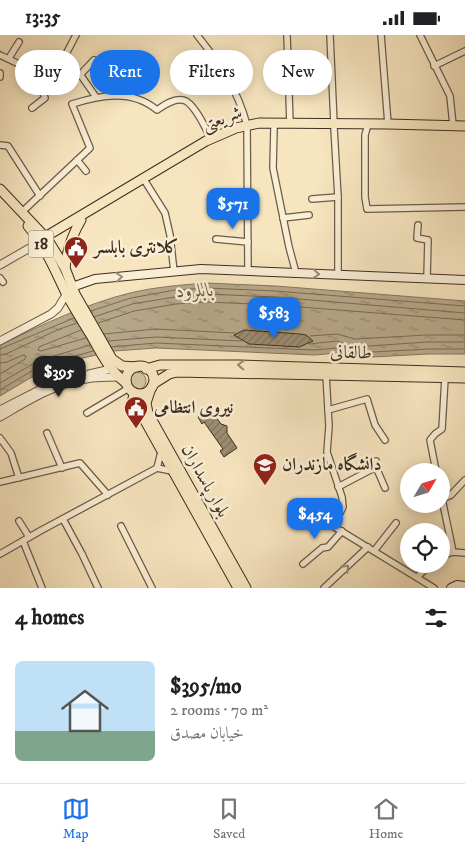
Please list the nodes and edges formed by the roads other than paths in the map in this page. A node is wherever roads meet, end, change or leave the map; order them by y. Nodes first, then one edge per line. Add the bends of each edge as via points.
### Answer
1 (76, 35) edge
2 (198, 35) edge
3 (204, 35) edge
4 (287, 35) edge
5 (330, 35) edge
6 (381, 35) edge
7 (420, 35) edge
8 (19, 42) dead end
9 (204, 43) junction
10 (68, 50) edge
11 (465, 51) edge
12 (1, 56) edge
13 (9, 58) junction
14 (15, 61) edge
15 (90, 64) edge
16 (434, 66) junction
17 (80, 75) joint
18 (44, 95) edge
19 (96, 97) junction
20 (128, 97) joint
21 (32, 107) dead end
22 (290, 124) junction
23 (388, 124) junction
24 (453, 125) junction
25 (334, 126) junction
26 (465, 126) edge
27 (247, 127) junction
28 (274, 128) junction
29 (367, 128) junction
30 (465, 130) edge
31 (211, 139) junction
32 (0, 145) edge
33 (77, 160) junction
34 (86, 171) dead end
35 (145, 180) junction
36 (0, 189) edge
37 (40, 196) junction
38 (0, 197) edge
39 (338, 197) junction
40 (312, 199) dead end
41 (465, 207) edge
42 (22, 212) junction
43 (309, 215) dead end
44 (284, 218) junction
45 (81, 220) junction
46 (418, 225) dead end
47 (216, 239) dead end
48 (44, 240) junction
49 (248, 242) junction
50 (0, 265) edge
51 (65, 268) junction
52 (248, 271) junction
53 (174, 272) junction
54 (296, 273) junction
55 (338, 274) junction
56 (427, 278) junction
57 (465, 280) edge
58 (71, 293) junction
59 (0, 341) edge
60 (109, 363) junction
61 (160, 365) junction
62 (137, 367) junction
63 (146, 369) junction
64 (465, 372) edge
65 (326, 375) junction
66 (165, 376) junction
67 (118, 377) junction
68 (445, 378) junction
69 (465, 378) edge
70 (152, 386) junction
71 (130, 388) junction
72 (0, 410) edge
73 (328, 410) junction
74 (87, 413) dead end
75 (0, 417) edge
76 (47, 433) dead end
77 (0, 438) edge
78 (385, 440) dead end
79 (162, 452) junction
80 (434, 463) edge
81 (62, 468) junction
82 (157, 468) junction
83 (172, 471) junction
84 (19, 478) junction
85 (465, 480) edge
86 (0, 483) edge
87 (338, 487) junction
88 (385, 488) dead end
89 (108, 495) junction
90 (450, 495) edge
91 (305, 509) dead end
92 (445, 513) edge
93 (63, 519) junction
94 (19, 521) dead end
95 (396, 523) dead end
96 (334, 525) junction
97 (121, 526) dead end
98 (342, 531) junction
99 (29, 537) junction
100 (22, 541) junction
101 (368, 547) junction
102 (374, 551) junction
103 (453, 552) junction
104 (450, 553) edge
105 (465, 553) edge
106 (0, 554) edge
107 (302, 564) dead end
108 (421, 573) edge
109 (417, 577) junction
110 (334, 585) edge
111 (465, 585) edge
112 (42, 588) edge
113 (98, 588) edge
114 (152, 588) edge
115 (239, 588) edge
116 (324, 588) edge
117 (434, 588) edge
118 (451, 588) edge

1 - 10 street
2 - 9 street
3 - 9 street
4 - 22 street
5 - 25 street
6 - 23 street
7 - 16 street
8 - 13 street
9 - 27 street via 233,86
11 - 16 street
12 - 13 street
13 - 14 street
15 - 17 street
16 - 24 street via 450,96
17 - 19 street
18 - 21 street via 45,98
19 - 20 street
19 - 33 street via 72,104 90,148
20 - 31 street via 148,102 157,110 170,102 182,99 188,102
22 - 25 main road, شریعتی
22 - 27 main road, شریعتی
23 - 24 main road, شریعتی
23 - 25 main road, شریعتی
24 - 26 main road, شریعتی
25 - 28 main road, شریعتی
25 - 29 main road, شریعتی
25 - 39 street
27 - 28 main road, شریعتی
27 - 31 main road, شریعتی
27 - 35 main road, شریعتی
27 - 49 street
28 - 44 street via 273,168
29 - 30 main road, شریعتی
29 - 41 street via 367,209
31 - 35 main road, شریعتی
32 - 37 street via 8,146
33 - 34 street
33 - 37 street
35 - 45 main road, شریعتی
35 - 48 main road, شریعتی
35 - 53 street via 165,213
36 - 42 main road, 18
37 - 42 street
38 - 48 main road, 18
39 - 40 street
39 - 55 street
42 - 48 main road, 18
43 - 44 street
44 - 54 street
45 - 48 main road, شریعتی
45 - 51 main road via 68,248
46 - 56 street via 417,238 428,240
47 - 49 street
48 - 50 street
48 - 51 main road, 18
48 - 58 main road, 18
49 - 52 street
51 - 58 main road, 18
52 - 53 main road via 201,269
52 - 54 main road
58 -> 53 main road via 94,279
54 -> 55 main road
55 - 56 main road
56 - 57 main road
58 - 59 street via 51,314
58 - 60 main road
60 - 62 main road
60 - 67 main road
60 - 72 street via 41,388
61 - 63 main road, طالقانی
64 -> 61 main road, طالقانی
61 - 66 main road via 159,371
62 - 63 main road
62 - 71 main road via 128,373
63 - 70 main road via 152,375
65 - 66 main road, طالقانی via 177,372
65 - 68 main road, طالقانی
65 - 73 street
66 - 70 main road, طالقانی
67 - 71 main road
67 - 75 street via 84,379 63,385
68 - 69 main road, طالقانی
68 - 80 street via 442,429 430,440
70 - 71 main road via 144,393
70 - 115 main road, بلوار پاسداران via 146,401 148,413
71 - 74 street
71 - 79 main road, بلوار پاسداران
73 - 78 street via 367,399 375,425
73 - 87 street via 327,452
76 - 81 street
77 - 84 street via 11,453
79 - 82 street
79 - 83 main road, بلوار پاسداران
81 - 84 street
81 - 89 street via 80,463
82 - 83 street
82 - 89 street
83 - 115 main road, بلوار پاسداران
84 - 86 street
85 - 90 street
87 - 88 street via 376,464
87 - 96 street via 343,507
89 - 93 street
91 - 96 street
92 - 103 street
93 - 99 street
93 - 113 street
94 - 99 street
95 - 102 street
96 - 98 street
97 - 114 street
98 - 101 street
98 - 107 street via 328,547
99 - 100 street
100 - 106 street
100 - 112 street
101 - 102 street
110 -> 101 street
102 - 109 street
103 - 104 street
103 - 105 street
108 - 109 street
109 - 117 street
110 - 116 street
111 - 118 main road

